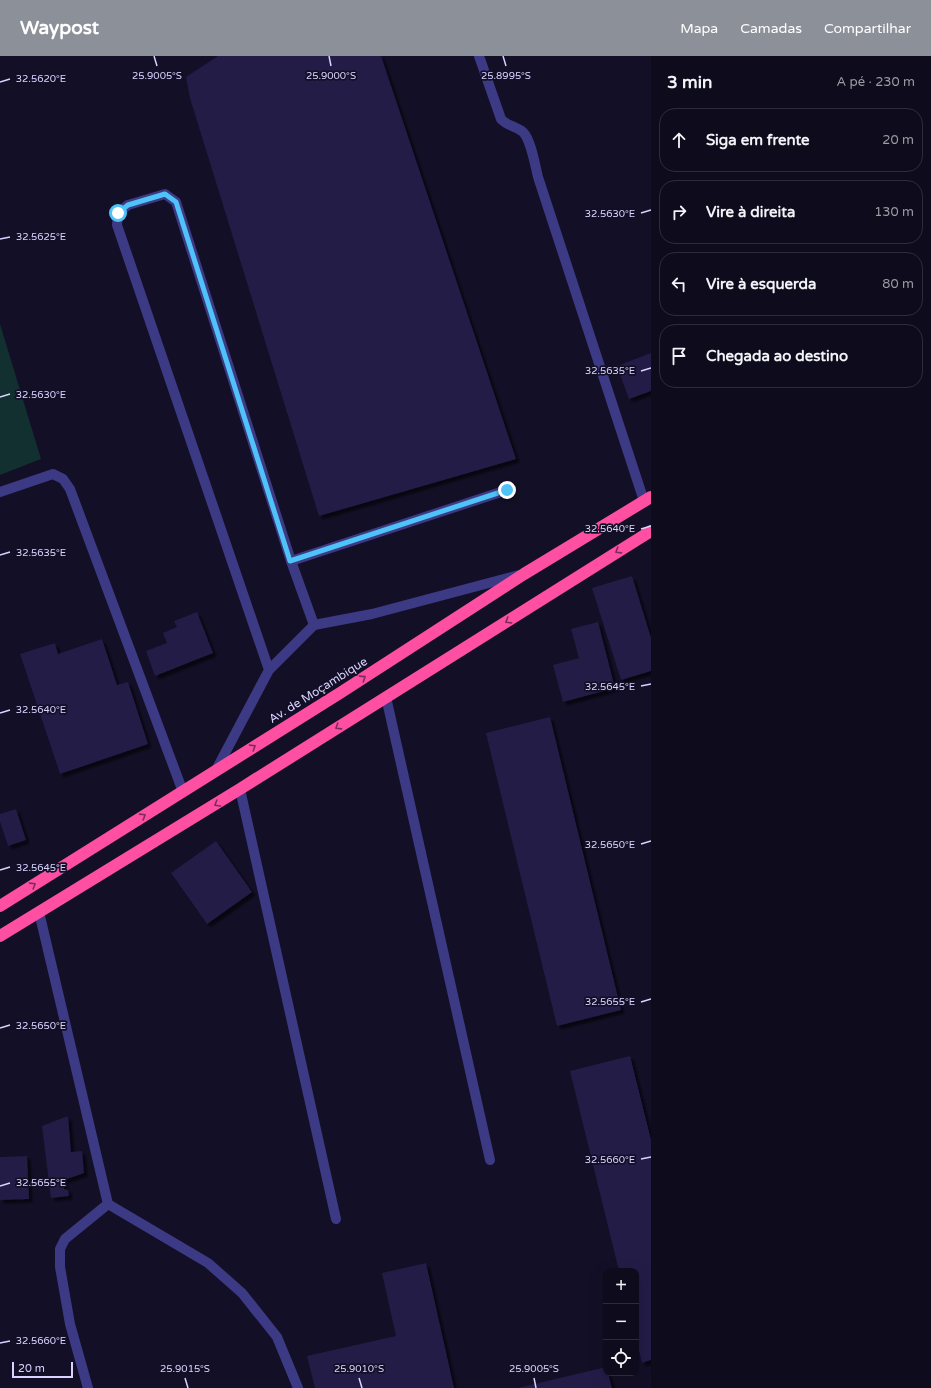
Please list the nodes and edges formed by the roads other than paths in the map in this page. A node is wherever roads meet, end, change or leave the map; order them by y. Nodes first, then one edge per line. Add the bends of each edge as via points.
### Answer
1 (479, 56) edge
2 (507, 490) dead end
3 (0, 492) edge
4 (648, 499) edge
5 (651, 531) edge
6 (290, 561) junction
7 (524, 574) junction
8 (314, 625) junction
9 (269, 670) junction
10 (386, 697) junction
11 (216, 770) junction
12 (240, 790) junction
13 (183, 792) junction
14 (0, 906) edge
15 (39, 912) junction
16 (0, 936) edge
17 (490, 1160) dead end
18 (108, 1204) junction
19 (336, 1219) dead end
20 (88, 1388) edge
21 (298, 1388) edge

1 - 4 street via 501,119 523,132 528,140 538,177
2 - 6 street
3 - 13 street via 52,474 63,479 70,489
4 - 7 highway, Av. de Moçambique
5 -> 10 highway
6 - 8 street
6 - 9 street via 176,202 165,194 128,205 118,213 117,225
7 - 8 street via 372,614
11 -> 7 highway, Av. de Moçambique
8 - 9 street
9 - 11 street
10 -> 12 highway
10 - 17 street
11 - 13 highway, Av. de Moçambique
12 -> 15 highway
12 - 19 street
14 -> 13 highway, Av. de Moçambique
15 - 16 highway
15 - 18 street
18 - 20 street via 65,1239 60,1249 60,1267 70,1324
18 - 21 street via 208,1263 242,1293 277,1337

